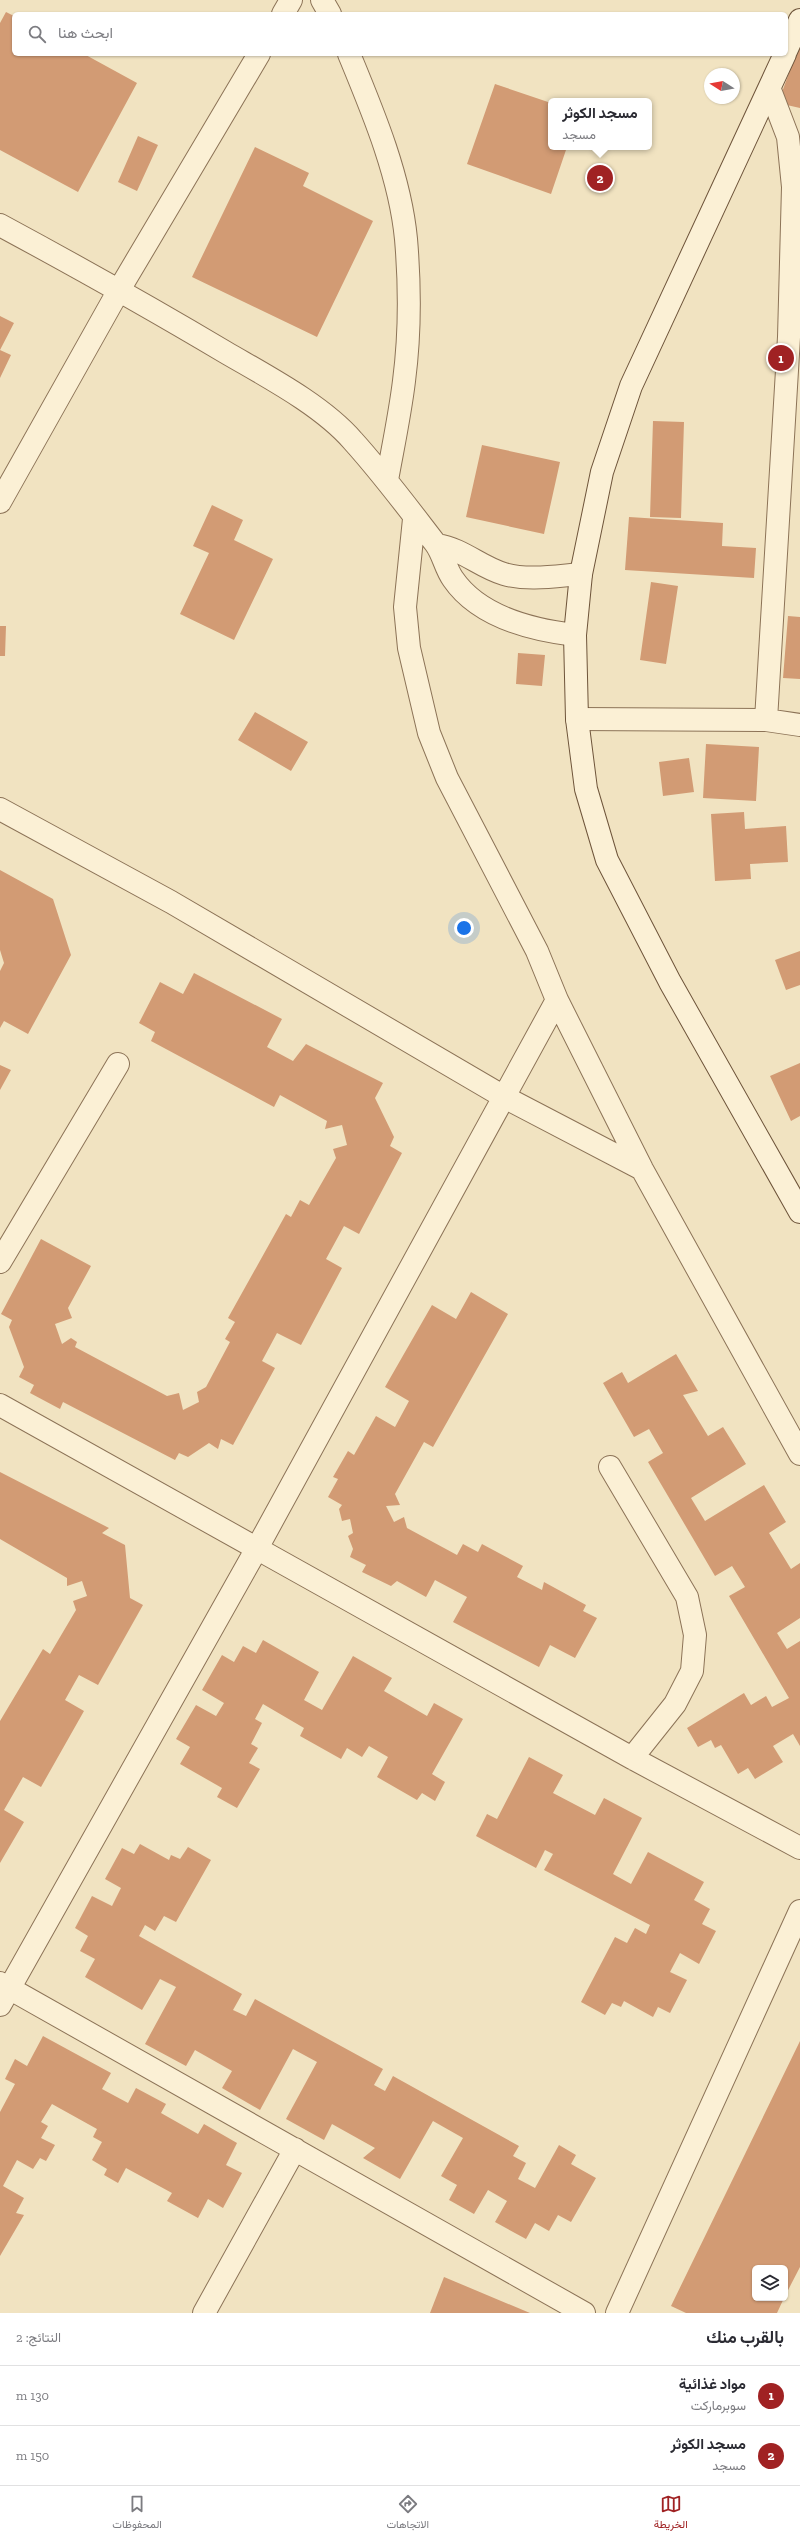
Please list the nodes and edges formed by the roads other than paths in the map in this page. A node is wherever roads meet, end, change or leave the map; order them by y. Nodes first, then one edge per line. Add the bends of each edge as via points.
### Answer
1 (291, 0) edge
2 (322, 0) edge
3 (284, 12) edge
4 (329, 12) edge
5 (800, 20) edge
6 (788, 47) edge
7 (258, 56) edge
8 (350, 56) edge
9 (784, 56) edge
10 (770, 90) junction
11 (794, 138) edge
12 (0, 225) edge
13 (119, 290) junction
14 (387, 480) junction
15 (0, 502) edge
16 (414, 518) junction
17 (437, 545) junction
18 (581, 574) junction
19 (575, 635) junction
20 (577, 719) junction
21 (766, 720) junction
22 (800, 725) edge
23 (0, 809) edge
24 (557, 1000) junction
25 (118, 1064) dead end
26 (504, 1097) junction
27 (642, 1169) junction
28 (800, 1212) edge
29 (0, 1262) edge
30 (0, 1405) edge
31 (800, 1454) edge
32 (610, 1467) dead end
33 (256, 1550) junction
34 (632, 1758) junction
35 (800, 1848) edge
36 (800, 1911) edge
37 (3, 1992) edge
38 (295, 2149) junction
39 (204, 2313) edge
40 (584, 2313) edge
41 (617, 2313) edge

1 - 3 street
2 - 4 street
5 - 6 street
7 - 13 street
8 - 14 street via 373,112 392,173 406,238 408,324 405,367
9 - 10 street
10 - 11 street
10 - 18 street via 631,386 602,472
11 - 21 street via 789,337
12 - 13 street
13 - 14 street via 296,394 351,438
13 - 15 street
14 - 16 street
16 - 17 street
16 - 24 street via 405,607 409,648 429,733 447,778 537,951
17 - 18 street via 456,549 504,574 540,577
17 - 19 street via 454,580 467,594 483,605 504,618 526,626
18 - 19 street
19 - 20 street
20 - 21 street
20 - 28 street via 586,789 607,860 670,982
21 - 22 street
23 - 26 street via 171,902
24 - 26 street
24 - 27 street
25 - 29 street
26 - 27 street
26 - 33 street
27 - 31 street
30 - 33 street
32 - 34 street via 687,1597 695,1635 692,1671 675,1704
33 - 34 street
33 - 37 street
34 - 35 street
36 - 41 street
37 - 38 street
38 - 39 street
38 - 40 street

